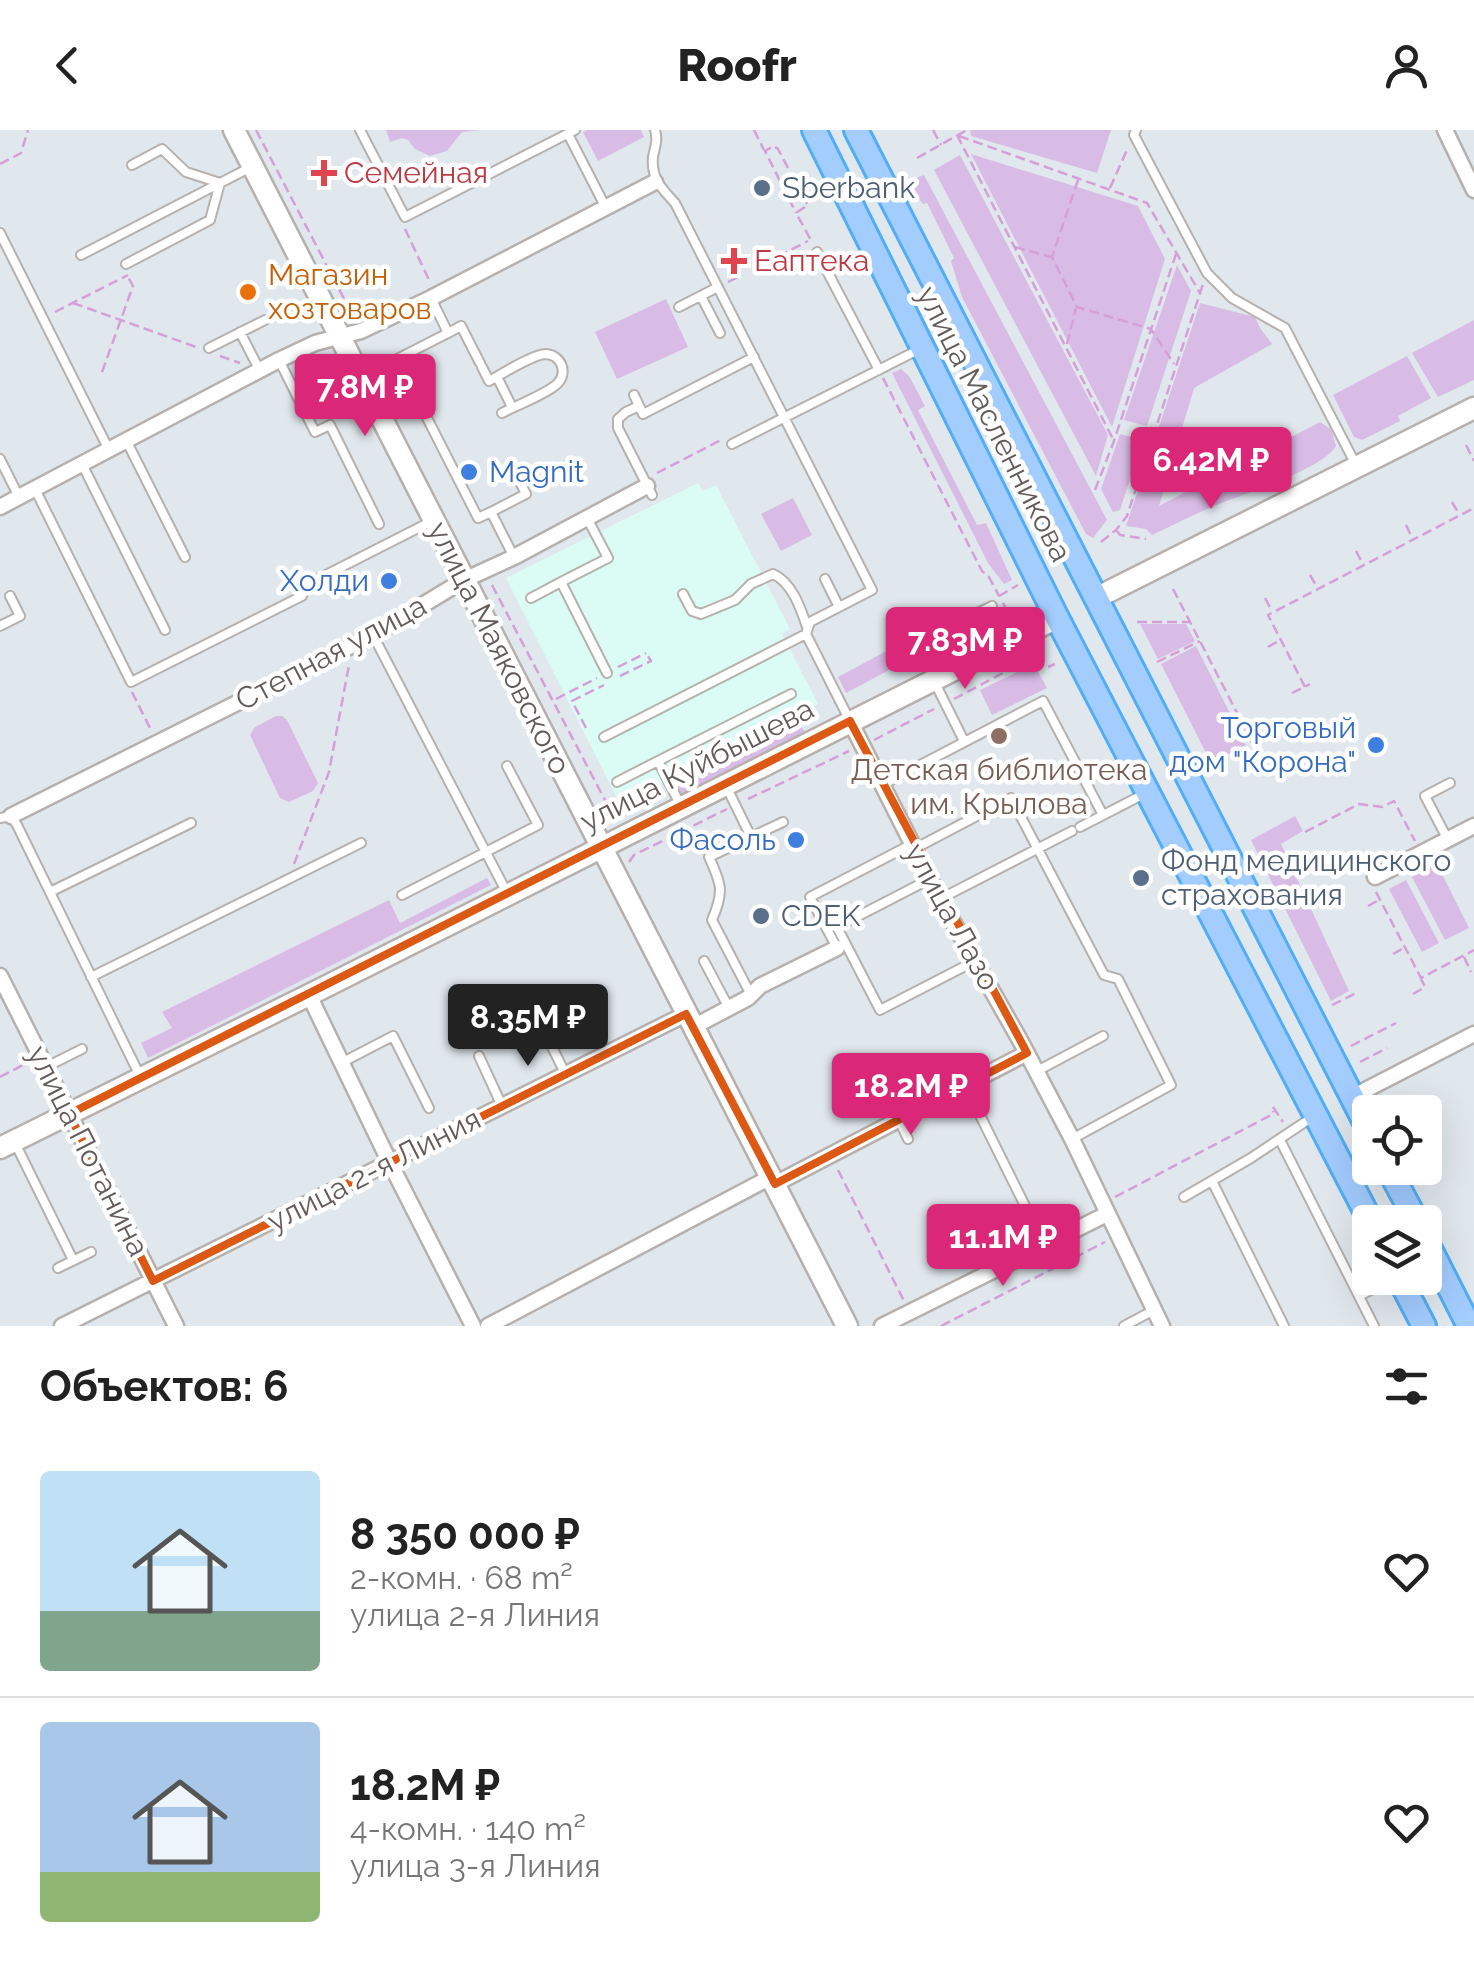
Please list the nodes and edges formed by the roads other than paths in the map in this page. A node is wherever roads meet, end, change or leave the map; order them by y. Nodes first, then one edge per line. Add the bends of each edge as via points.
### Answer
1 (234, 130) edge
2 (360, 130) edge
3 (544, 130) edge
4 (655, 130) edge
5 (814, 130) edge
6 (856, 130) edge
7 (1445, 130) edge
8 (572, 132) edge
9 (1135, 133) edge
10 (550, 143) junction
11 (132, 165) dead end
12 (253, 166) junction
13 (656, 182) junction
14 (220, 183) junction
15 (1474, 190) edge
16 (606, 208) junction
17 (0, 233) edge
18 (817, 252) road end
19 (81, 256) dead end
20 (126, 264) dead end
21 (718, 287) junction
22 (700, 296) junction
23 (434, 297) junction
24 (679, 307) dead end
25 (265, 320) dead end
26 (240, 332) junction
27 (448, 333) junction
28 (720, 333) dead end
29 (341, 336) junction
30 (209, 348) dead end
31 (922, 348) junction
32 (754, 357) junction
33 (279, 360) junction
34 (260, 369) junction
35 (879, 370) junction
36 (497, 377) junction
37 (634, 395) dead end
38 (639, 406) junction
39 (512, 408) junction
40 (1474, 408) edge
41 (502, 413) dead end
42 (784, 418) junction
43 (126, 440) junction
44 (731, 440) road end
45 (109, 450) junction
46 (0, 459) edge
47 (82, 464) junction
48 (1358, 466) junction
49 (514, 470) dead end
50 (648, 487) joint
51 (35, 489) junction
52 (19, 497) junction
53 (0, 508) edge
54 (490, 512) junction
55 (588, 518) junction
56 (434, 520) junction
57 (379, 524) dead end
58 (514, 557) junction
59 (185, 558) dead end
60 (464, 580) junction
61 (826, 580) dead end
62 (561, 582) junction
63 (683, 594) dead end
64 (10, 596) dead end
65 (531, 598) dead end
66 (1096, 598) junction
67 (839, 606) junction
68 (992, 606) road end
69 (1058, 618) junction
70 (0, 626) edge
71 (165, 630) dead end
72 (806, 631) junction
73 (373, 635) junction
74 (973, 660) junction
75 (607, 673) dead end
76 (934, 679) junction
77 (791, 694) dead end
78 (850, 721) junction
79 (604, 737) dead end
80 (964, 741) junction
81 (658, 761) junction
82 (507, 766) dead end
83 (617, 782) dead end
84 (725, 784) junction
85 (1450, 784) dead end
86 (882, 785) junction
87 (1148, 792) junction
88 (681, 806) junction
89 (1103, 815) junction
90 (6, 816) edge
91 (191, 822) dead end
92 (783, 822) dead end
93 (1474, 826) edge
94 (751, 837) junction
95 (1448, 840) junction
96 (362, 843) dead end
97 (913, 846) junction
98 (600, 847) junction
99 (1037, 849) junction
100 (485, 852) junction
101 (930, 878) junction
102 (1374, 882) road end
103 (50, 892) junction
104 (507, 894) junction
105 (402, 895) dead end
106 (940, 899) junction
107 (837, 948) joint
108 (704, 961) dead end
109 (975, 961) junction
110 (0, 976) edge
111 (92, 977) junction
112 (581, 992) dead end
113 (309, 995) junction
114 (751, 995) junction
115 (7, 1006) edge
116 (729, 1008) junction
117 (689, 1020) junction
118 (1474, 1034) edge
119 (1103, 1036) dead end
120 (82, 1049) dead end
121 (1027, 1053) junction
122 (479, 1056) dead end
123 (43, 1062) junction
124 (341, 1063) junction
125 (1037, 1071) junction
126 (566, 1075) junction
127 (141, 1078) junction
128 (965, 1085) junction
129 (1356, 1095) edge
130 (1352, 1097) edge
131 (502, 1106) junction
132 (429, 1108) dead end
133 (69, 1114) junction
134 (1315, 1115) junction
135 (898, 1120) junction
136 (908, 1139) dead end
137 (1072, 1139) junction
138 (1280, 1140) junction
139 (7, 1144) edge
140 (389, 1161) junction
141 (773, 1180) junction
142 (1212, 1181) junction
143 (1184, 1196) dead end
144 (1361, 1205) edge
145 (1106, 1209) junction
146 (1044, 1244) junction
147 (90, 1252) dead end
148 (73, 1260) junction
149 (58, 1268) dead end
150 (153, 1281) junction
151 (1442, 1281) edge
152 (1408, 1295) edge
153 (1359, 1296) joint
154 (1154, 1310) junction
155 (906, 1318) edge
156 (62, 1326) edge
157 (176, 1326) edge
158 (472, 1326) edge
159 (488, 1326) edge
160 (847, 1326) edge
161 (882, 1326) edge
162 (1124, 1326) edge
163 (1162, 1326) edge
164 (1284, 1326) edge
165 (1374, 1326) edge
166 (1424, 1326) edge
167 (1470, 1326) edge

1 - 12 main road, улица Маяковского
2 - 10 lane via 405,217
3 - 10 lane
4 - 13 lane
5 - 31 main road, улица Масленникова
6 - 66 main road, улица Масленникова
7 - 15 street
8 - 10 lane
8 - 16 lane
9 - 48 lane via 1207,273 1232,298 1286,328
11 - 14 lane via 162,149 186,172
12 - 14 lane
12 - 29 main road, улица Маяковского
13 - 16 street
13 - 21 lane via 675,203
14 - 19 lane
14 - 20 lane via 210,220
16 - 23 street
17 - 45 lane
18 - 35 lane
21 - 22 lane
21 - 32 lane
22 - 24 lane
22 - 28 lane
23 - 27 lane
23 - 29 street
25 - 26 lane
26 - 30 lane
26 - 34 lane
27 - 36 lane via 461,326 489,381
27 - 54 lane via 397,359 478,518
29 - 33 street
29 - 56 main road, улица Маяковского
31 - 35 lane
31 - 69 main road, улица Масленникова
32 - 38 lane via 644,414
32 - 42 lane
33 - 34 street
33 - 57 lane via 315,432 330,425
34 - 43 street
35 - 42 lane
36 - 39 lane
36 - 39 lane via 544,354 562,366 558,383
37 - 38 lane
38 - 50 lane via 618,420 618,428
39 - 41 lane
40 - 48 main road, улица Куйбышева
42 - 44 lane
42 - 67 lane via 872,590
43 - 45 street
43 - 59 lane
45 - 47 street
46 - 52 lane
47 - 51 street
47 - 71 lane
48 - 66 main road, улица Куйбышева
49 - 54 lane via 526,494
50 - 55 street, Степная улица
51 - 52 street
51 - 56 lane via 131,682
52 - 53 street
54 - 58 lane
55 - 58 street, Степная улица
55 - 62 lane via 608,558
56 - 60 main road, улица Маяковского
58 - 60 street, Степная улица
60 - 73 street, Степная улица
60 - 98 main road, улица Маяковского
61 - 67 lane
62 - 65 lane
62 - 75 lane
63 - 72 lane via 701,614 774,574 789,588
64 - 70 lane via 20,616
66 - 69 main road, улица Куйбышева
66 - 130 main road, улица Масленникова
67 - 72 lane
68 - 74 lane via 955,624
69 - 74 main road, улица Куйбышева
69 - 87 main road, улица Масленникова
72 - 78 lane
72 - 79 lane
73 - 90 street, Степная улица
73 - 100 lane
74 - 76 main road, улица Куйбышева
76 - 78 main road, улица Куйбышева
76 - 80 lane
77 - 81 lane
78 - 84 main road, улица Куйбышева
78 - 86 street, улица Лазо
80 - 86 lane
80 - 89 lane via 1043,700
81 - 83 lane
81 - 88 lane
82 - 100 lane via 538,825
84 - 88 main road, улица Куйбышева
84 - 94 lane
85 - 95 lane via 1425,796
86 - 97 street, улица Лазо
87 - 89 lane
87 - 134 main road, улица Масленникова
88 - 98 main road, улица Куйбышева
89 - 99 lane
90 - 103 lane
91 - 103 lane
92 - 94 lane
93 - 95 street
94 - 114 lane via 710,858 722,896 712,920
95 - 102 street
96 - 111 lane
97 - 99 lane via 1011,798
97 - 101 street, улица Лазо
97 - 107 lane via 810,896
98 - 104 main road, улица Куйбышева
98 - 117 main road, улица Маяковского
99 - 106 lane
99 - 137 lane via 1104,975 1118,979 1171,1086
100 - 104 lane
100 - 105 lane
101 - 106 street, улица Лазо
101 - 109 lane via 837,927 880,1010
103 - 111 lane
104 - 113 main road, улица Куйбышева
106 - 109 street, улица Лазо
107 - 114 street, улица 2-я Линия
108 - 116 lane
109 - 121 street, улица Лазо
110 - 115 street, улица Потанина
111 - 127 lane
112 - 126 lane via 536,1015
113 - 124 street
113 - 127 main road, улица Куйбышева
114 - 116 street, улица 2-я Линия
115 - 123 street, улица Потанина
116 - 117 street, улица 2-я Линия
117 - 126 street, улица 2-я Линия
117 - 141 main road, улица Маяковского
118 - 129 street
119 - 125 lane
120 - 123 lane
121 - 125 street, улица Лазо
121 - 128 street
122 - 131 lane
123 - 133 street, улица Потанина
124 - 132 lane via 393,1036
124 - 140 street
125 - 137 street, улица Лазо
126 - 131 street, улица 2-я Линия
127 - 133 main road, улица Куйбышева
128 - 135 street
128 - 146 lane
131 - 140 street, улица 2-я Линия
133 - 139 main road, улица Куйбышева
133 - 150 street, улица Потанина
134 - 138 lane
134 - 144 main road, улица Масленникова
135 - 136 lane
135 - 141 street
137 - 145 street, улица Лазо
138 - 142 lane
138 - 153 lane
139 - 148 lane
140 - 150 street, улица 2-я Линия
140 - 158 street
141 - 159 street
141 - 160 main road, улица Маяковского
142 - 143 lane
142 - 164 lane
145 - 146 street
145 - 154 street, улица Лазо
146 - 155 street
147 - 148 lane
148 - 149 lane
150 - 156 street, улица 2-я Линия
150 - 157 street, улица Потанина
151 - 167 main road
152 - 166 main road
153 - 165 lane
154 - 162 lane
154 - 163 street, улица Лазо
155 - 161 street

